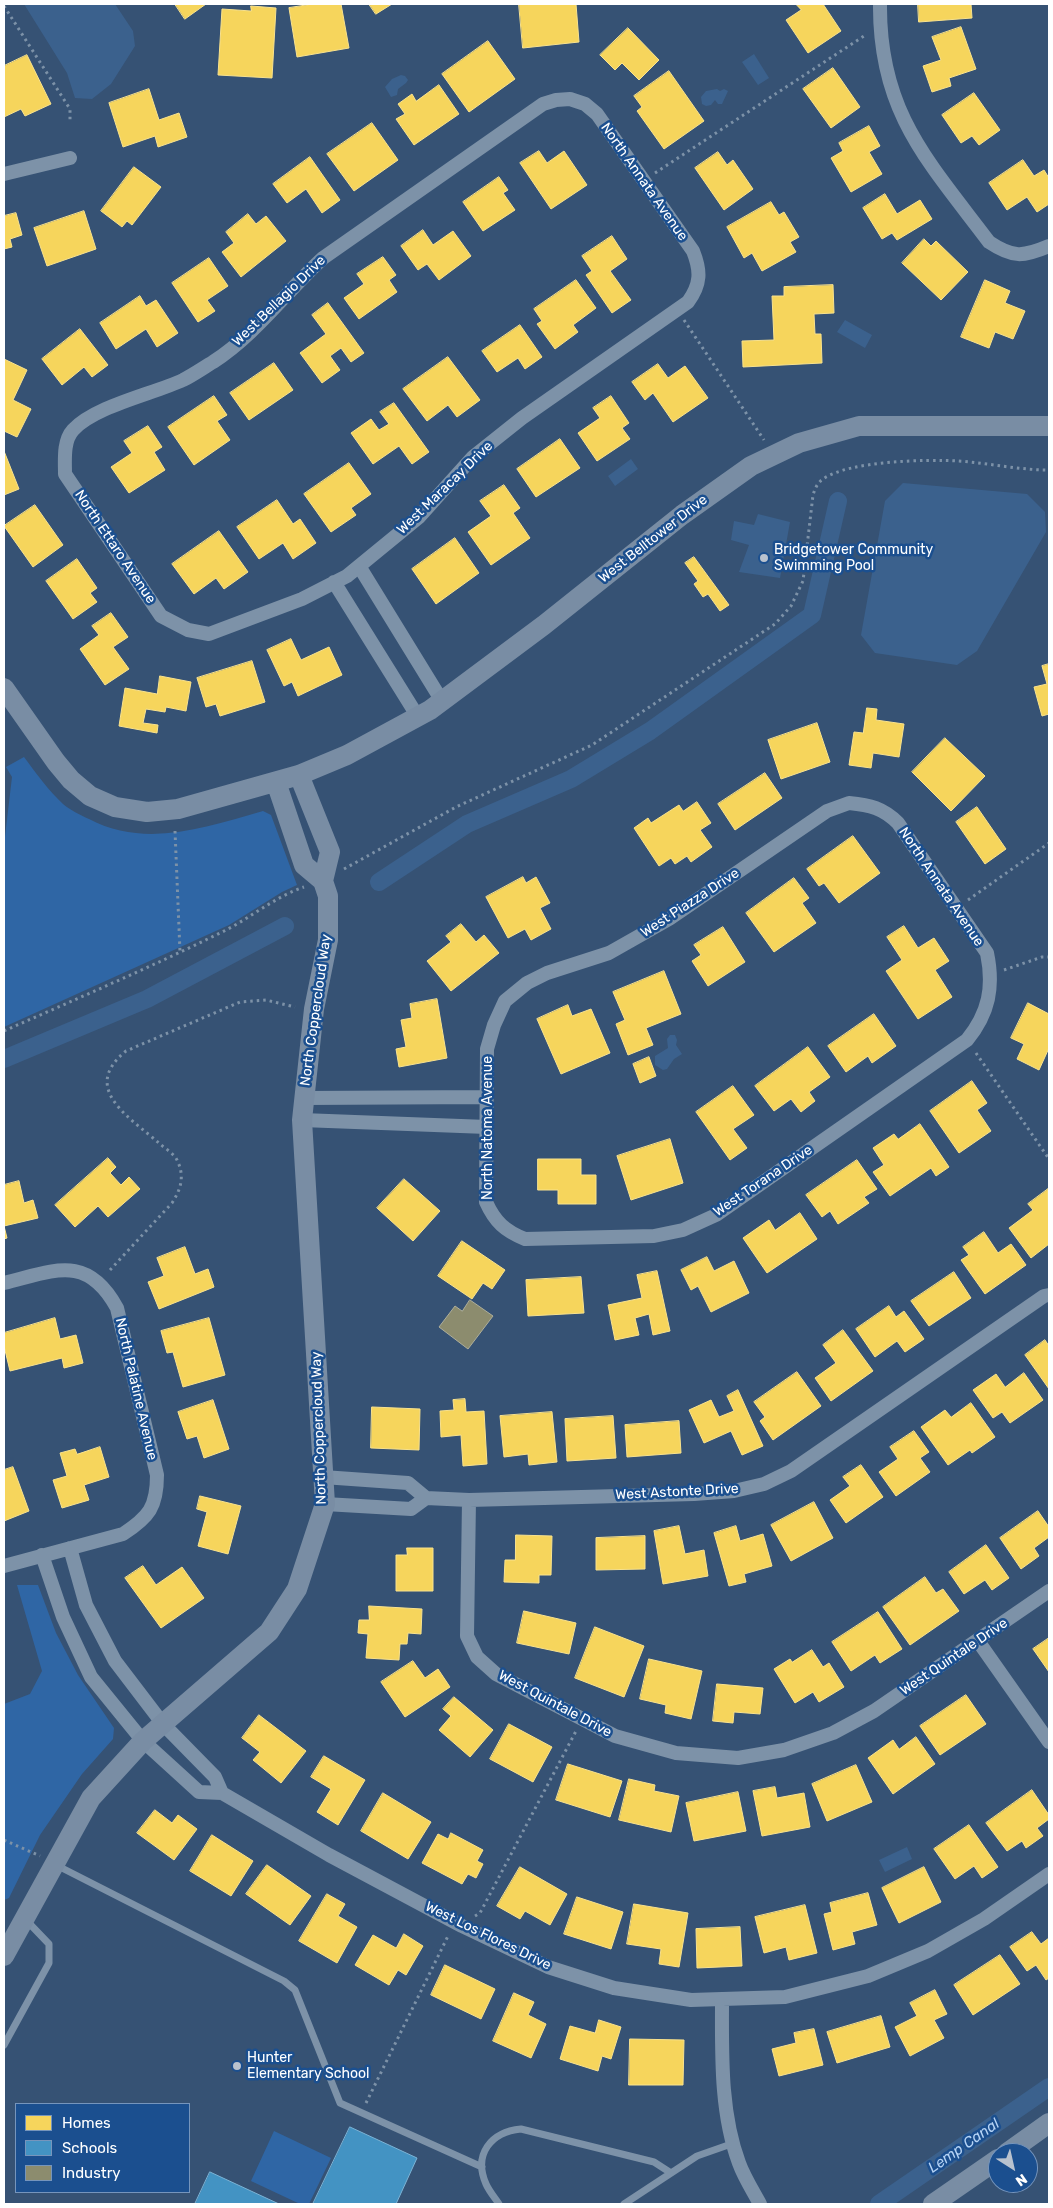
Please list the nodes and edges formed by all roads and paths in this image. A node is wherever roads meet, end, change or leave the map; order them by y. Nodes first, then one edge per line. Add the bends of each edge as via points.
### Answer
1 (880, 4) edge
2 (4, 6) edge
3 (871, 30) dead end
4 (570, 99) joint
5 (70, 122) dead end
6 (70, 158) dead end
7 (654, 173) dead end
8 (4, 174) edge
9 (1049, 246) edge
10 (700, 279) joint
11 (684, 320) dead end
12 (1049, 426) edge
13 (766, 443) dead end
14 (65, 450) joint
15 (1049, 470) edge
16 (358, 566) junction
17 (334, 582) junction
18 (188, 630) joint
19 (4, 688) edge
20 (442, 701) junction
21 (418, 716) junction
22 (299, 775) junction
23 (276, 782) junction
24 (871, 806) joint
25 (175, 831) dead end
26 (1049, 843) edge
27 (342, 870) dead end
28 (315, 883) junction
29 (956, 908) junction
30 (180, 952) junction
31 (1049, 957) edge
32 (991, 974) junction
33 (505, 1001) joint
34 (295, 1007) dead end
35 (984, 1011) joint
36 (4, 1031) edge
37 (967, 1040) junction
38 (487, 1097) junction
39 (304, 1098) junction
40 (302, 1120) junction
41 (486, 1127) junction
42 (1049, 1159) edge
43 (499, 1225) joint
44 (110, 1270) dead end
45 (4, 1283) edge
46 (1049, 1295) edge
47 (323, 1478) junction
48 (426, 1498) junction
49 (469, 1500) junction
50 (325, 1504) junction
51 (70, 1548) junction
52 (42, 1555) junction
53 (4, 1566) edge
54 (1049, 1591) edge
55 (978, 1641) junction
56 (163, 1724) junction
57 (143, 1741) junction
58 (1049, 1742) edge
59 (222, 1793) junction
60 (4, 1840) edge
61 (47, 1860) junction
62 (1049, 1874) edge
63 (24, 1918) junction
64 (4, 1956) edge
65 (722, 2000) junction
66 (4, 2045) edge
67 (1049, 2123) edge
68 (734, 2143) junction
69 (1021, 2143) edge
70 (988, 2166) edge
71 (482, 2168) junction
72 (671, 2172) junction
73 (499, 2204) edge
74 (624, 2204) edge
75 (760, 2204) edge
76 (933, 2204) edge

1 - 9 street via 882,46 889,84 913,139 989,242 1014,255 1030,254
2 - 5 path via 70,110
3 - 7 path
4 - 10 street, North Annata Avenue via 585,104 597,114 693,251
4 - 14 street, West Bellagio Drive via 543,104 323,258 244,337 215,361 184,380 96,414 72,430
6 - 8 street
10 - 16 street, West Maracay Drive via 688,302 522,418 474,457 420,517
11 - 13 path
12 - 20 street, West Belltower Drive via 859,426 799,443 751,466 682,514 544,625
14 - 18 street, North Ettaro Avenue via 64,474 161,616
15 - 27 path via 933,460 855,468 822,479 813,495 804,581 791,606 775,624 592,745 456,807
16 - 17 street, West Maracay Drive
16 - 20 street
17 - 18 street, West Maracay Drive via 302,599 209,634
17 - 21 street
19 - 23 street, West Belltower Drive via 71,780 90,796 115,807 148,812 178,810
20 - 21 street, West Belltower Drive
21 - 22 street, West Belltower Drive via 347,755
22 - 23 street, West Belltower Drive
22 - 28 street, North Coppercloud Way via 330,852
23 - 28 street via 304,865
24 - 29 street, North Annata Avenue via 887,813 898,823
24 - 33 street, West Piazza Drive via 849,803 827,811 669,919 609,953 547,973 527,983
25 - 30 path
26 - 29 path
28 - 30 path
28 - 39 street, North Coppercloud Way via 328,896 328,940 314,1009
29 - 32 street, North Annata Avenue via 986,953
30 - 36 path
31 - 32 path
32 - 35 street, North Annata Avenue
33 - 38 street, North Natoma Avenue via 487,1048
34 - 44 path via 266,1000 240,1002 126,1051 114,1061 108,1072 108,1094 116,1105 176,1158 182,1181 172,1203
35 - 37 street, West Torana Drive
37 - 42 path
37 - 43 street, West Torana Drive via 716,1215 683,1230 654,1236 525,1239
38 - 39 street
38 - 41 street, North Natoma Avenue
39 - 40 street, North Coppercloud Way
40 - 41 street
40 - 47 street, North Coppercloud Way
41 - 43 street, North Natoma Avenue via 486,1202
45 - 51 street, North Palatine Avenue via 62,1269 91,1276 108,1290 117,1308 157,1475 157,1494 150,1510 122,1534
46 - 49 street, West Astonte Drive via 791,1471 764,1484 734,1491 694,1494
47 - 48 street via 408,1483
47 - 50 street, North Coppercloud Way
48 - 49 street, West Astonte Drive
48 - 50 street, West Astonte Drive via 411,1509
49 - 55 street, West Quintale Drive via 468,1636 477,1657 496,1674 615,1736 667,1750 738,1758 784,1750 825,1736 874,1712
50 - 56 street, North Coppercloud Way via 297,1589 269,1632
51 - 52 street
51 - 56 street via 86,1606 115,1661
52 - 53 street
52 - 57 street, West Los Flores Drive via 63,1617 91,1677
54 - 55 street, West Quintale Drive
55 - 58 street
56 - 57 street, North Coppercloud Way
56 - 59 street via 215,1777
57 - 59 street, West Los Flores Drive via 199,1792
57 - 61 street, North Coppercloud Way via 91,1798
59 - 65 street, West Los Flores Drive via 338,1860 462,1926 548,1967 614,1988 691,2000
60 - 61 path
61 - 63 street, North Coppercloud Way
61 - 71 lane via 284,1981 295,1990 340,2103
62 - 65 street, West Los Flores Drive via 984,1919 928,1951 868,1976 785,1997
63 - 64 street, North Coppercloud Way
63 - 66 lane via 49,1944 49,1963
65 - 68 street via 727,2115
67 - 69 street
68 - 72 lane via 697,2156
68 - 75 street via 739,2163
70 - 76 street
71 - 72 lane via 487,2145 496,2136 521,2129 654,2162
71 - 73 lane via 486,2185
72 - 74 lane

